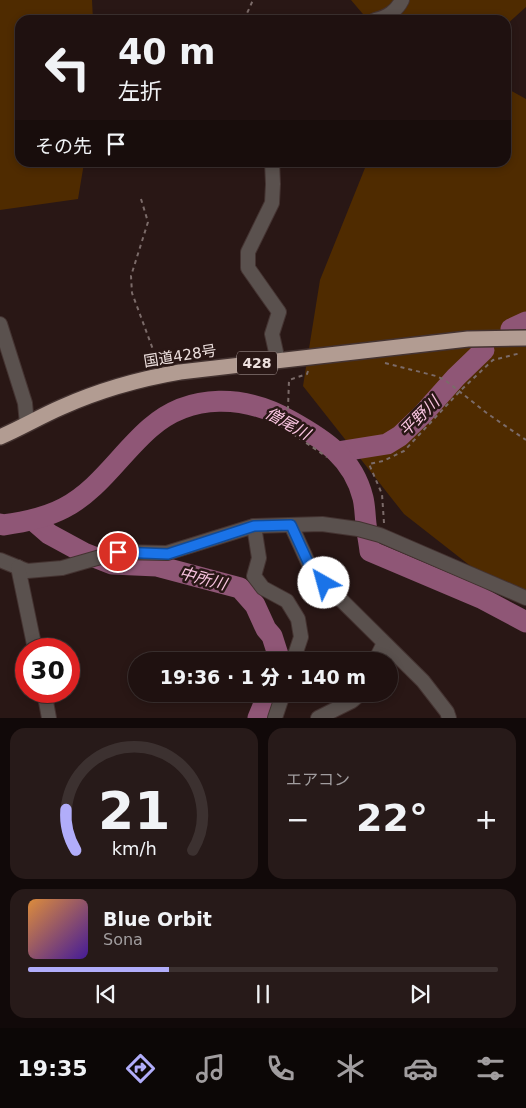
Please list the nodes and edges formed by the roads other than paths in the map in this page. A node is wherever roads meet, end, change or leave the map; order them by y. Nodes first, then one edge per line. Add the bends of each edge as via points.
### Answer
1 (402, 0) edge
2 (388, 15) edge
3 (272, 167) edge
4 (0, 324) edge
5 (526, 338) edge
6 (278, 361) junction
7 (27, 424) junction
8 (0, 437) edge
9 (291, 525) junction
10 (254, 526) junction
11 (0, 560) edge
12 (18, 567) junction
13 (526, 598) edge
14 (33, 638) edge
15 (384, 643) junction
16 (296, 652) edge
17 (380, 652) edge
18 (280, 702) edge
19 (352, 702) edge
20 (46, 703) edge
21 (49, 718) edge
22 (275, 718) edge
23 (318, 718) edge
24 (449, 718) edge

1 - 2 street via 398,8
3 - 6 street via 272,203 248,252 248,268 279,312 272,334
4 - 7 street via 25,403
5 - 6 highway, 国道428号 / 428 via 468,339
6 - 7 highway, 国道428号 / 428 via 162,375 119,385 91,394
7 - 8 highway, 国道428号 / 428
9 - 10 street
9 - 13 street via 322,524 380,534
9 - 15 street via 312,571
10 - 12 street via 168,554 118,552 62,568 27,570
10 - 16 street via 259,558 254,576 263,588 287,601 298,619 301,637
11 - 12 street
12 - 14 street
15 - 17 street
15 - 24 street via 423,681
18 - 22 street
19 - 23 street
20 - 21 street

